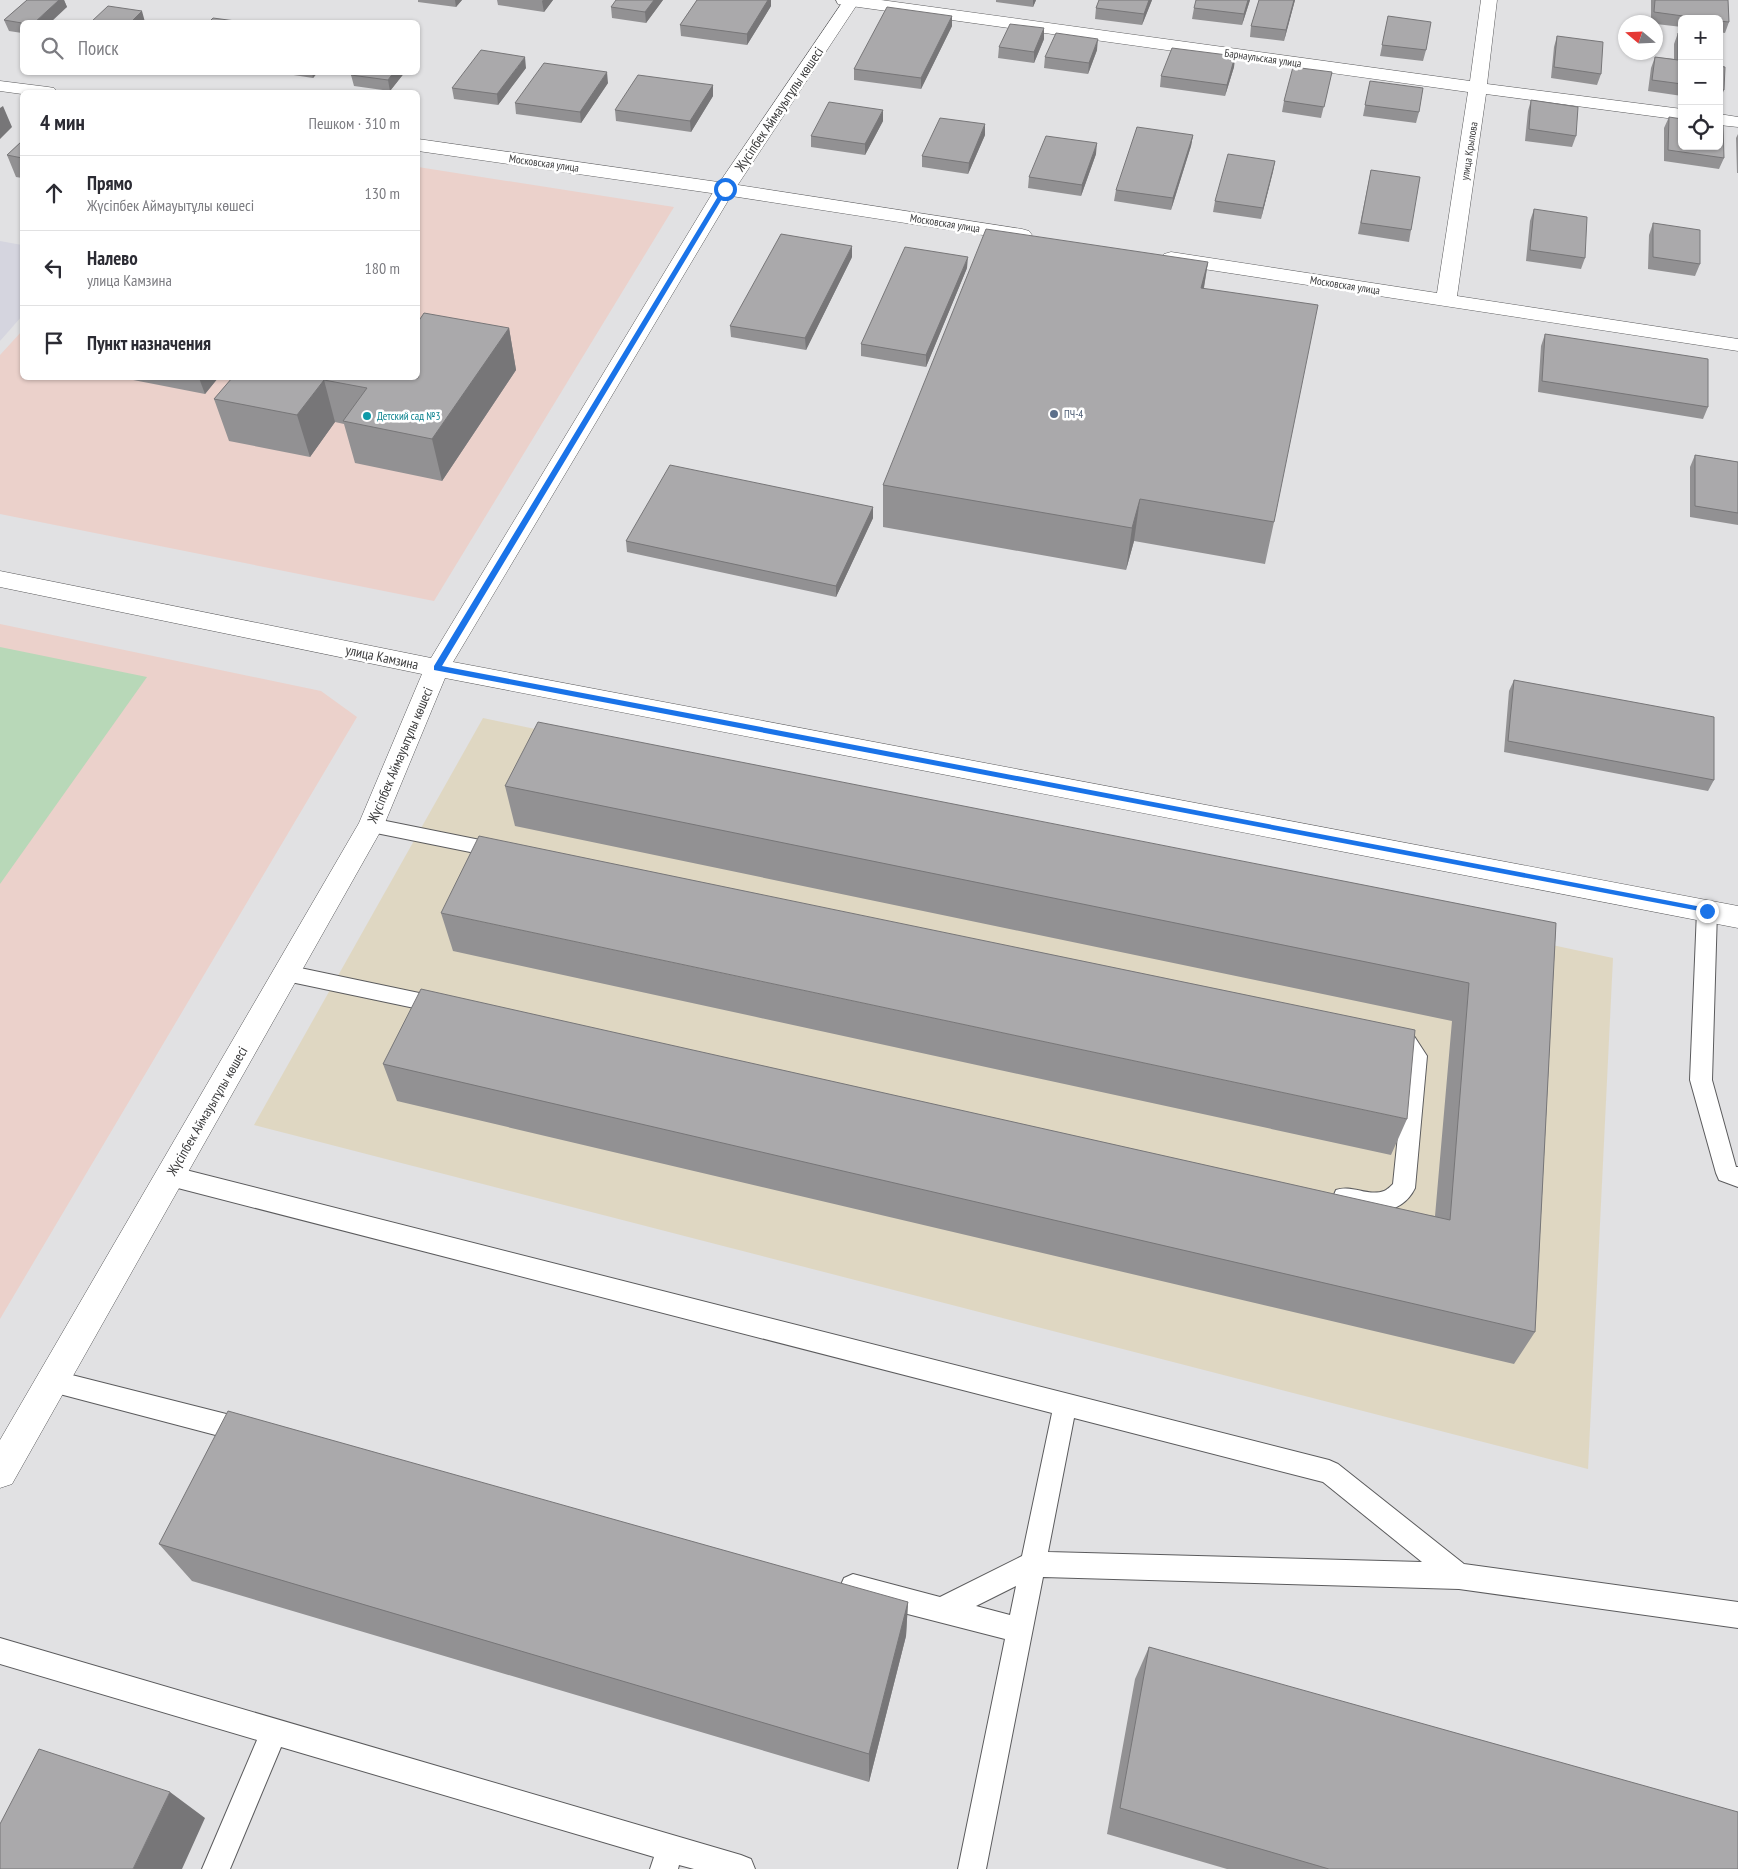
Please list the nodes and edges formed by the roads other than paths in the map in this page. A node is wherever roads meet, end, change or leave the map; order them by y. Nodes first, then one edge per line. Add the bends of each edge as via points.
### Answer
1 (849, 0) edge
2 (1489, 0) edge
3 (0, 86) edge
4 (1478, 88) junction
5 (32, 90) edge
6 (1678, 114) edge
7 (1723, 120) edge
8 (1738, 122) edge
9 (420, 145) edge
10 (725, 189) junction
11 (1041, 238) edge
12 (1150, 255) edge
13 (1446, 301) junction
14 (1738, 345) edge
15 (0, 578) edge
16 (437, 668) junction
17 (371, 825) junction
18 (516, 855) edge
19 (1707, 911) junction
20 (1738, 917) edge
21 (286, 973) junction
22 (462, 1010) edge
23 (1372, 1032) edge
24 (170, 1176) junction
25 (1738, 1177) edge
26 (1329, 1194) edge
27 (52, 1381) junction
28 (1065, 1406) junction
29 (264, 1436) edge
30 (0, 1472) edge
31 (1033, 1564) junction
32 (1459, 1576) junction
33 (835, 1583) edge
34 (941, 1610) junction
35 (1738, 1615) edge
36 (1019, 1630) junction
37 (0, 1651) edge
38 (274, 1732) junction
39 (668, 1859) edge
40 (216, 1869) edge
41 (742, 1869) edge
42 (972, 1869) edge

1 - 4 street, Барнаульская улица
1 - 10 street, Жүсіпбек Аймауытұлы көшесі
2 - 4 street, улица Крылова
3 - 5 street
4 - 6 street, Барнаульская улица
4 - 13 street, улица Крылова
7 - 8 street
9 - 10 street, Московская улица
10 - 11 street, Московская улица
10 - 16 street, Жүсіпбек Аймауытұлы көшесі
12 - 13 street, Московская улица
13 - 14 street, Московская улица
15 - 16 street, улица Камзина
16 - 17 street, Жүсіпбек Аймауытұлы көшесі
16 - 19 street, улица Камзина
17 - 18 lane
17 - 21 street, Жүсіпбек Аймауытұлы көшесі
19 - 20 street, улица Камзина
19 - 25 lane via 1701,1080 1727,1173
21 - 22 lane
21 - 24 street, Жүсіпбек Аймауытұлы көшесі
23 - 26 lane via 1407,1042 1417,1056 1404,1188 1388,1201 1368,1202
24 - 27 street, Жүсіпбек Аймауытұлы көшесі
24 - 28 lane
27 - 29 lane
27 - 30 street, Жүсіпбек Аймауытұлы көшесі
28 - 31 lane
28 - 32 lane via 1329,1472
31 - 32 lane
31 - 34 lane
31 - 36 lane
32 - 35 lane
33 - 34 lane
34 - 36 lane
36 - 42 lane
37 - 38 lane
38 - 39 lane
38 - 40 lane
39 - 41 lane

